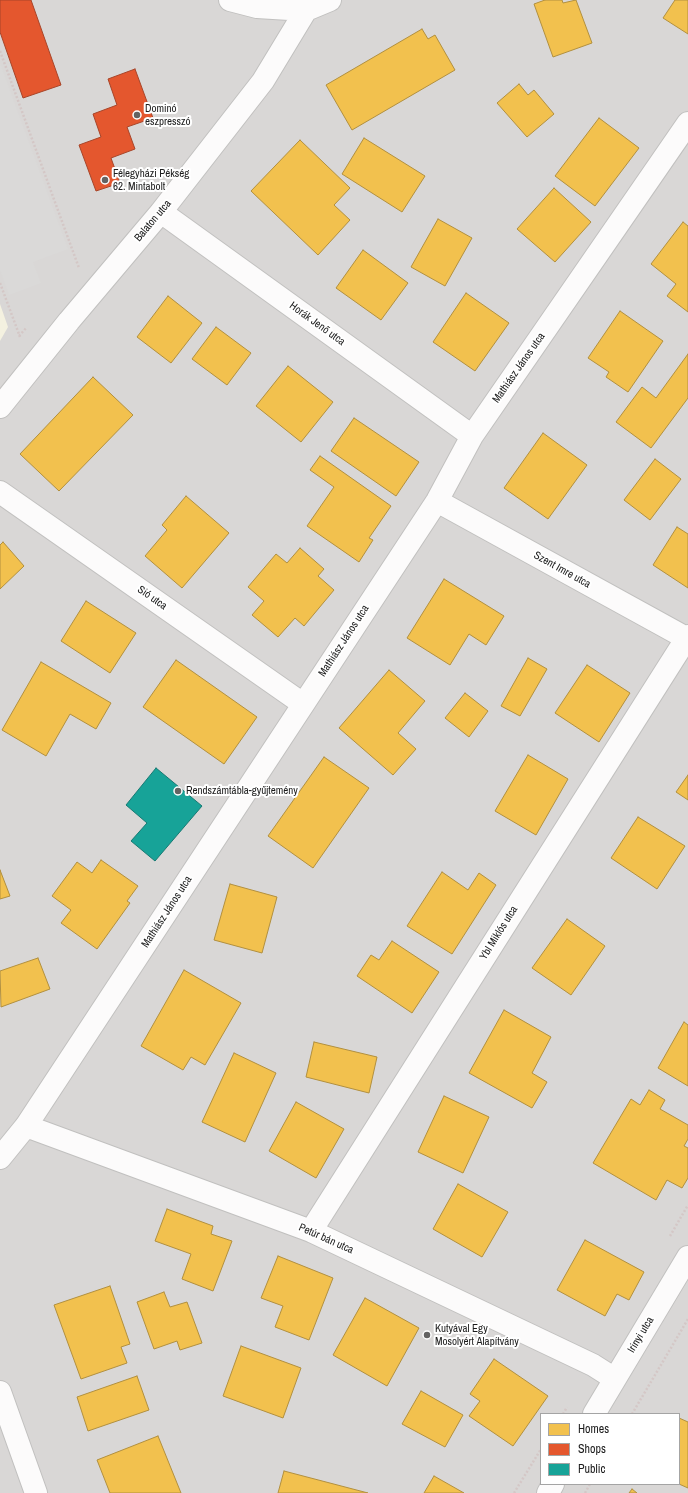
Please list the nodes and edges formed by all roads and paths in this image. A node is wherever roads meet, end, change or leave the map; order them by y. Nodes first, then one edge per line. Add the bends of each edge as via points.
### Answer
1 (230, 0) edge
2 (330, 0) edge
3 (306, 10) junction
4 (0, 51) edge
5 (688, 123) edge
6 (161, 212) junction
7 (74, 273) dead end
8 (0, 283) edge
9 (29, 325) dead end
10 (19, 336) junction
11 (30, 370) junction
12 (0, 406) edge
13 (472, 436) junction
14 (0, 492) edge
15 (437, 501) junction
16 (688, 638) edge
17 (303, 704) junction
18 (26, 1126) junction
19 (0, 1158) edge
20 (311, 1231) junction
21 (688, 1257) edge
22 (688, 1319) edge
23 (615, 1379) junction
24 (0, 1392) edge
25 (595, 1413) edge
26 (633, 1413) edge
27 (36, 1493) edge

1 - 3 street via 257,7
2 - 3 street
3 - 6 street, Balaton utca via 263,81
4 - 7 path via 79,267
5 - 13 street, Mathiász János utca
6 - 11 street, Balaton utca
6 - 13 street, Horák Jenő utca
8 - 10 path
9 - 10 path
10 - 11 path
11 - 12 street, Balaton utca
13 - 15 street, Mathiász János utca
14 - 17 street, Sió utca
15 - 16 street, Szent Imre utca
15 - 17 street, Mathiász János utca
16 - 20 street, Ybl Miklós utca
17 - 18 street, Mathiász János utca
18 - 19 street, Mathiász János utca
18 - 20 street, Petúr bán utca
20 - 23 street, Petúr bán utca via 593,1365
21 - 23 street, Irinyi utca
22 - 26 path
23 - 25 street, Irinyi utca
24 - 27 street

